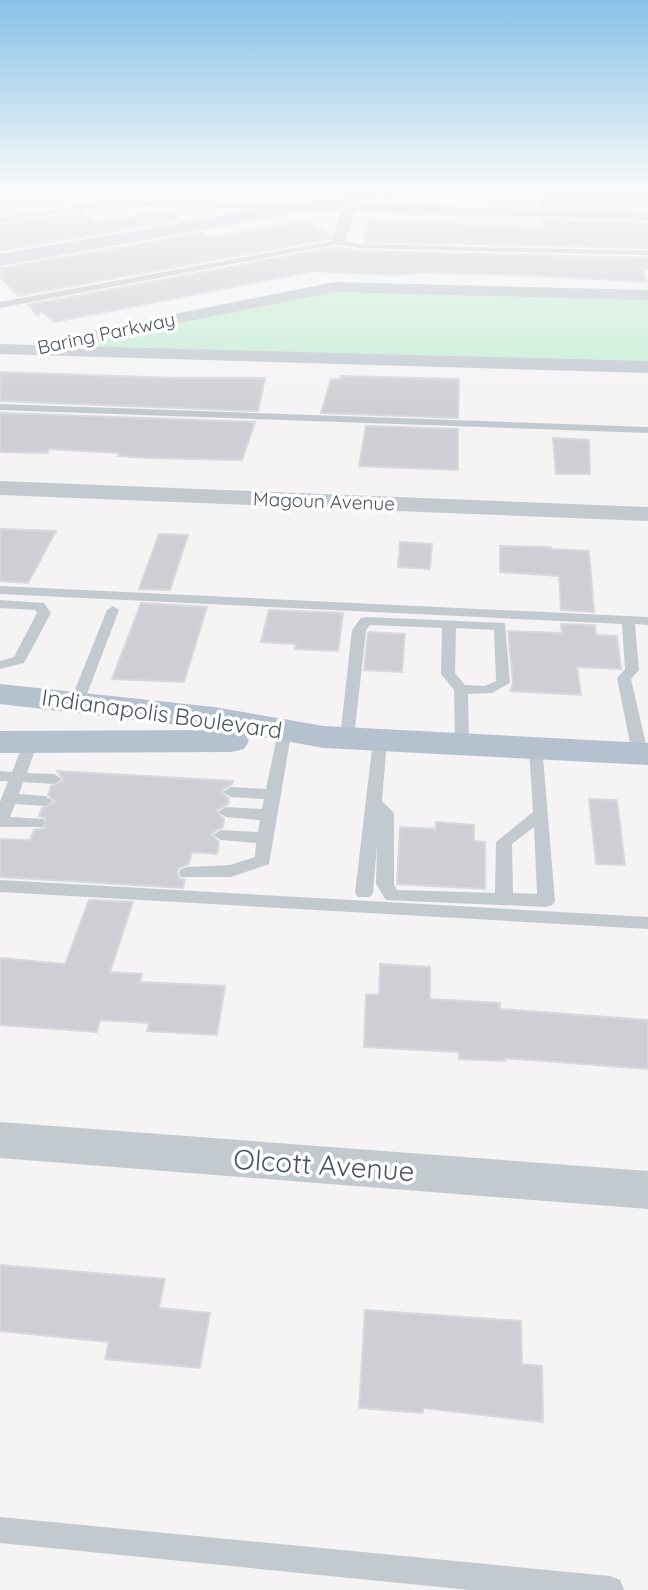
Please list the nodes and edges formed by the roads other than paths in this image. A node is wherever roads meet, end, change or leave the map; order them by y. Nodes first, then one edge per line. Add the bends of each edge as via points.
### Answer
1 (217, 265) edge
2 (648, 295) edge
3 (0, 305) edge
4 (0, 349) edge
5 (24, 350) junction
6 (648, 368) edge
7 (0, 407) edge
8 (648, 430) edge
9 (0, 488) edge
10 (648, 514) edge
11 (0, 590) edge
12 (0, 604) edge
13 (113, 610) dead end
14 (628, 620) junction
15 (648, 621) edge
16 (449, 623) junction
17 (0, 664) edge
18 (461, 689) junction
19 (0, 695) edge
20 (77, 702) junction
21 (350, 739) junction
22 (283, 741) junction
23 (31, 742) edge
24 (462, 744) junction
25 (537, 748) junction
26 (644, 754) edge
27 (0, 776) edge
28 (17, 777) junction
29 (54, 779) dead end
30 (231, 792) dead end
31 (273, 794) junction
32 (9, 798) junction
33 (45, 801) dead end
34 (372, 802) junction
35 (226, 812) dead end
36 (540, 814) junction
37 (270, 815) junction
38 (37, 823) dead end
39 (221, 835) dead end
40 (265, 838) junction
41 (187, 873) dead end
42 (0, 886) edge
43 (364, 893) dead end
44 (504, 899) junction
45 (648, 923) edge
46 (0, 1140) edge
47 (648, 1190) edge
48 (0, 1530) edge
49 (610, 1590) edge

1 - 3 lane
2 - 5 street, Baring Parkway via 335,287
4 - 5 street, Baring Parkway
5 - 6 street, Baring Parkway
7 - 8 lane
9 - 10 street, Magoun Avenue
11 - 14 lane
12 - 17 lane via 39,606 44,613 19,660
13 - 20 lane
14 - 15 lane
14 - 26 lane via 632,670 624,678
16 - 18 lane via 448,674
16 - 18 lane via 500,625 503,683 487,690
16 - 21 lane via 376,620 362,625
18 - 24 lane
19 - 20 main road, Indianapolis Boulevard
20 - 21 main road, Indianapolis Boulevard
20 - 23 main road
21 - 22 main road, Indianapolis Boulevard
21 - 24 main road, Indianapolis Boulevard
21 - 34 lane
22 - 23 main road, Indianapolis Boulevard
22 - 31 lane
23 - 28 lane
24 - 25 main road, Indianapolis Boulevard
25 - 26 main road, Indianapolis Boulevard
25 - 36 lane
27 - 28 lane
28 - 29 lane
28 - 32 lane
30 - 31 lane
31 - 37 lane
32 - 33 lane
32 - 38 lane via 0,822
34 - 43 lane
34 - 44 lane via 386,813 385,884 393,896
35 - 37 lane
36 - 44 lane via 503,842
36 - 44 lane via 546,901
37 - 40 lane
39 - 40 lane
40 - 41 lane via 262,860 231,872
42 - 45 lane
46 - 47 street, Olcott Avenue
48 - 49 lane

